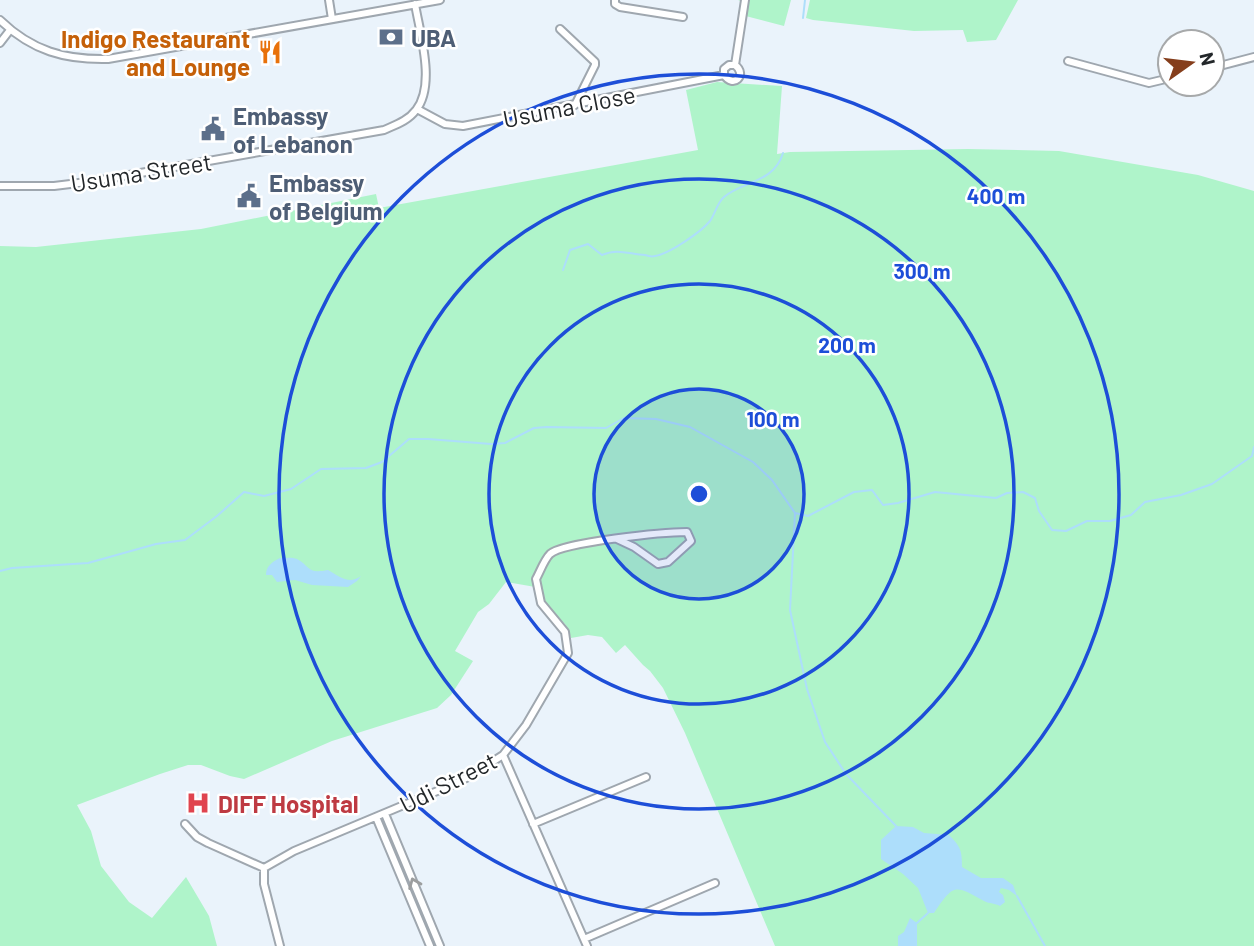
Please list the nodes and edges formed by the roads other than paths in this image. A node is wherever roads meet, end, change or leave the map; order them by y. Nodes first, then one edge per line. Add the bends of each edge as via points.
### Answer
1 (329, 0) edge
2 (440, 0) edge
3 (615, 0) edge
4 (745, 0) edge
5 (415, 4) junction
6 (683, 17) dead end
7 (332, 19) junction
8 (0, 20) edge
9 (559, 29) dead end
10 (10, 30) junction
11 (0, 43) edge
12 (1254, 57) edge
13 (1068, 61) dead end
14 (1226, 64) edge
15 (735, 65) junction
16 (724, 75) junction
17 (1156, 81) edge
18 (575, 106) junction
19 (417, 109) junction
20 (0, 186) edge
21 (617, 539) junction
22 (503, 755) junction
23 (646, 777) dead end
24 (385, 814) junction
25 (376, 817) junction
26 (186, 824) dead end
27 (533, 824) junction
28 (264, 868) junction
29 (715, 883) dead end
30 (585, 943) edge
31 (280, 946) edge
32 (430, 946) edge
33 (440, 946) edge

1 - 7 street
2 - 5 street
3 - 6 street via 624,8
4 - 15 street
5 - 7 street
5 - 19 street via 426,80
7 - 10 street via 108,59 55,53
8 - 10 street
9 - 18 street via 595,62
10 - 11 street
12 - 14 street
13 - 17 street
15 - 16 street via 724,69
15 - 16 street, Usuma Close via 740,69 738,79 733,82
16 - 18 street, Usuma Close
18 - 19 street, Usuma Close via 463,126 445,124
19 - 20 street, Usuma Street via 384,130 95,181
21 - 21 street via 687,532 691,541 668,562 658,564
21 - 22 street, Udi Street via 550,554 536,579 541,603 565,632 568,653
22 - 24 street, Udi Street via 454,785
22 - 27 street
23 - 27 street
24 - 25 street, Udi Street
33 -> 24 street
25 - 28 street, Udi Street
25 - 32 street
26 - 28 street via 197,837
27 - 30 street
28 - 31 street
29 - 30 street

